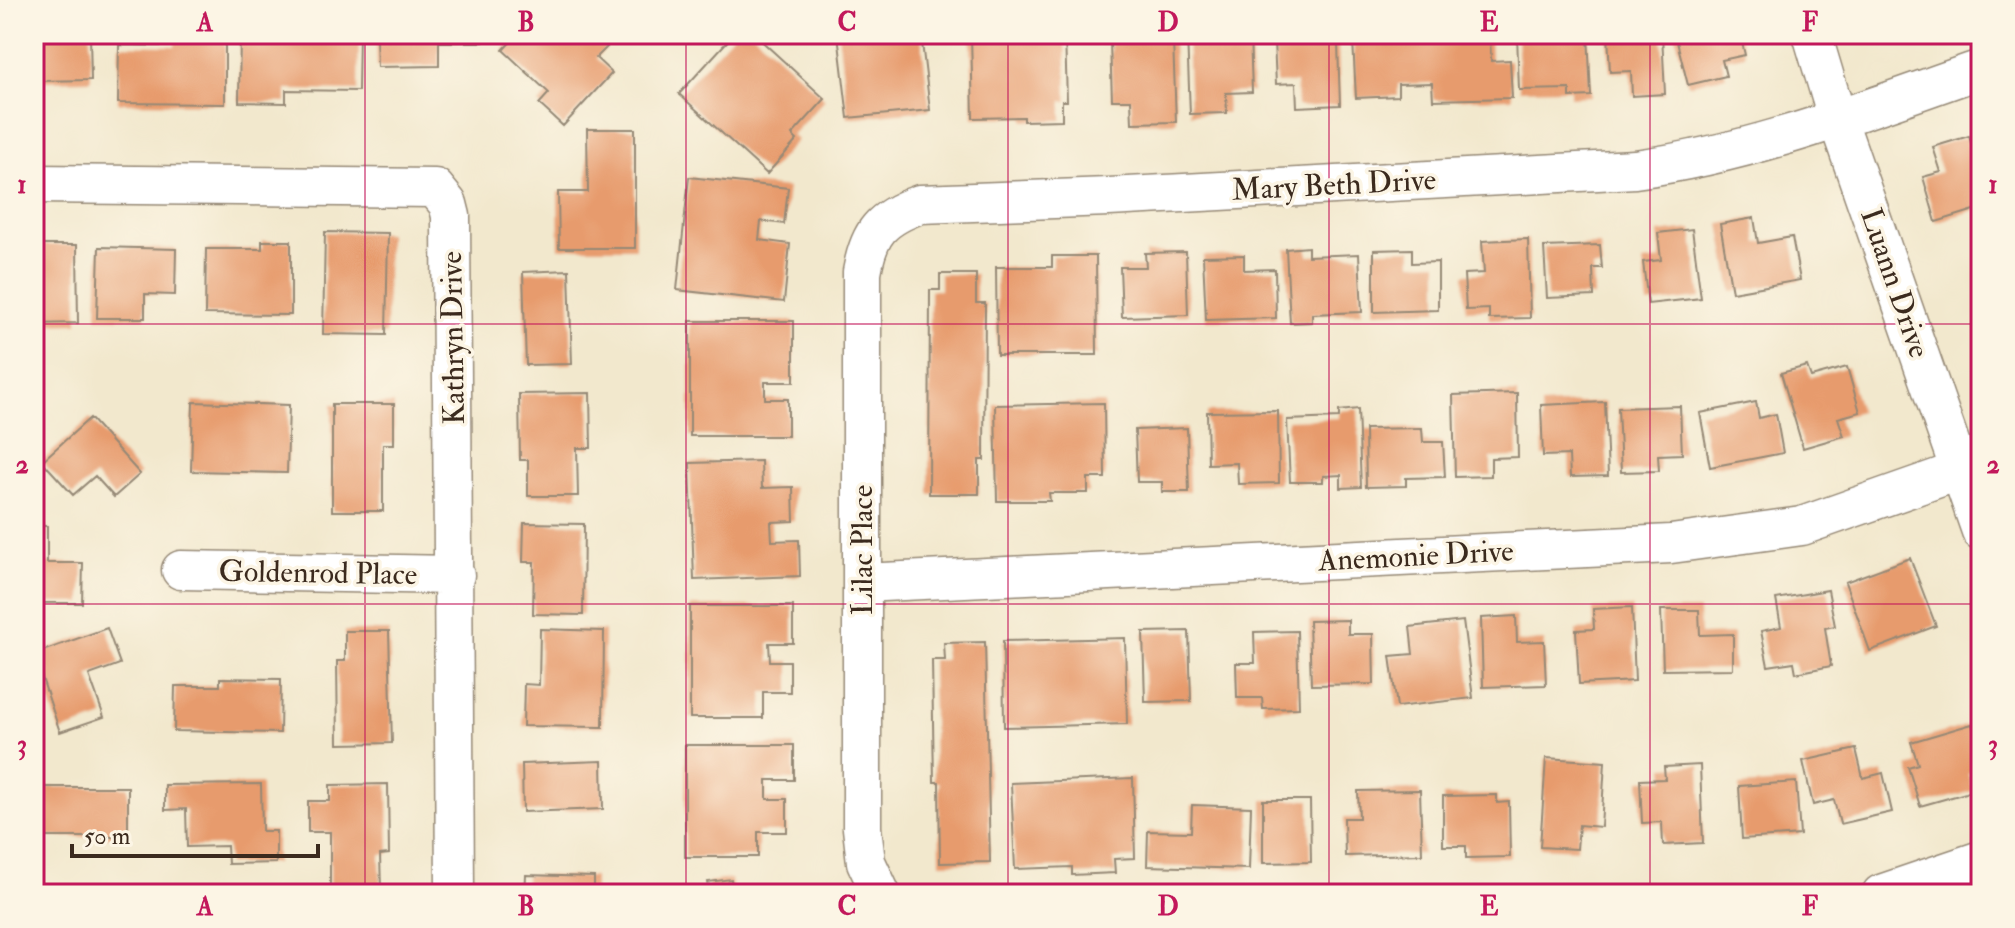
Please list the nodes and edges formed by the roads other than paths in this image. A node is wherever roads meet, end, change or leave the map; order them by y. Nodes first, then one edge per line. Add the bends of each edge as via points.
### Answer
1 (1812, 34) edge
2 (1981, 69) edge
3 (1837, 118) junction
4 (34, 184) edge
5 (862, 272) joint
6 (1970, 466) edge
7 (1981, 531) edge
8 (181, 570) dead end
9 (455, 575) junction
10 (862, 583) junction
11 (1981, 860) edge
12 (455, 894) edge
13 (881, 894) edge
14 (1881, 894) edge

1 - 3 street, Luann Drive
2 - 3 street, Mary Beth Drive
3 - 5 street, Mary Beth Drive via 1689,162 1635,169 920,204 896,212 876,229
3 - 6 street, Luann Drive
4 - 9 street, Kathryn Drive via 435,188 443,195 451,216
5 - 10 street, Lilac Place
6 - 7 street, Luann Drive
6 - 10 street, Anemonie Drive via 1802,526 1717,540
8 - 9 street, Goldenrod Place
9 - 12 street, Kathryn Drive
10 - 13 street, Lilac Place via 862,828 866,862
11 - 14 street

